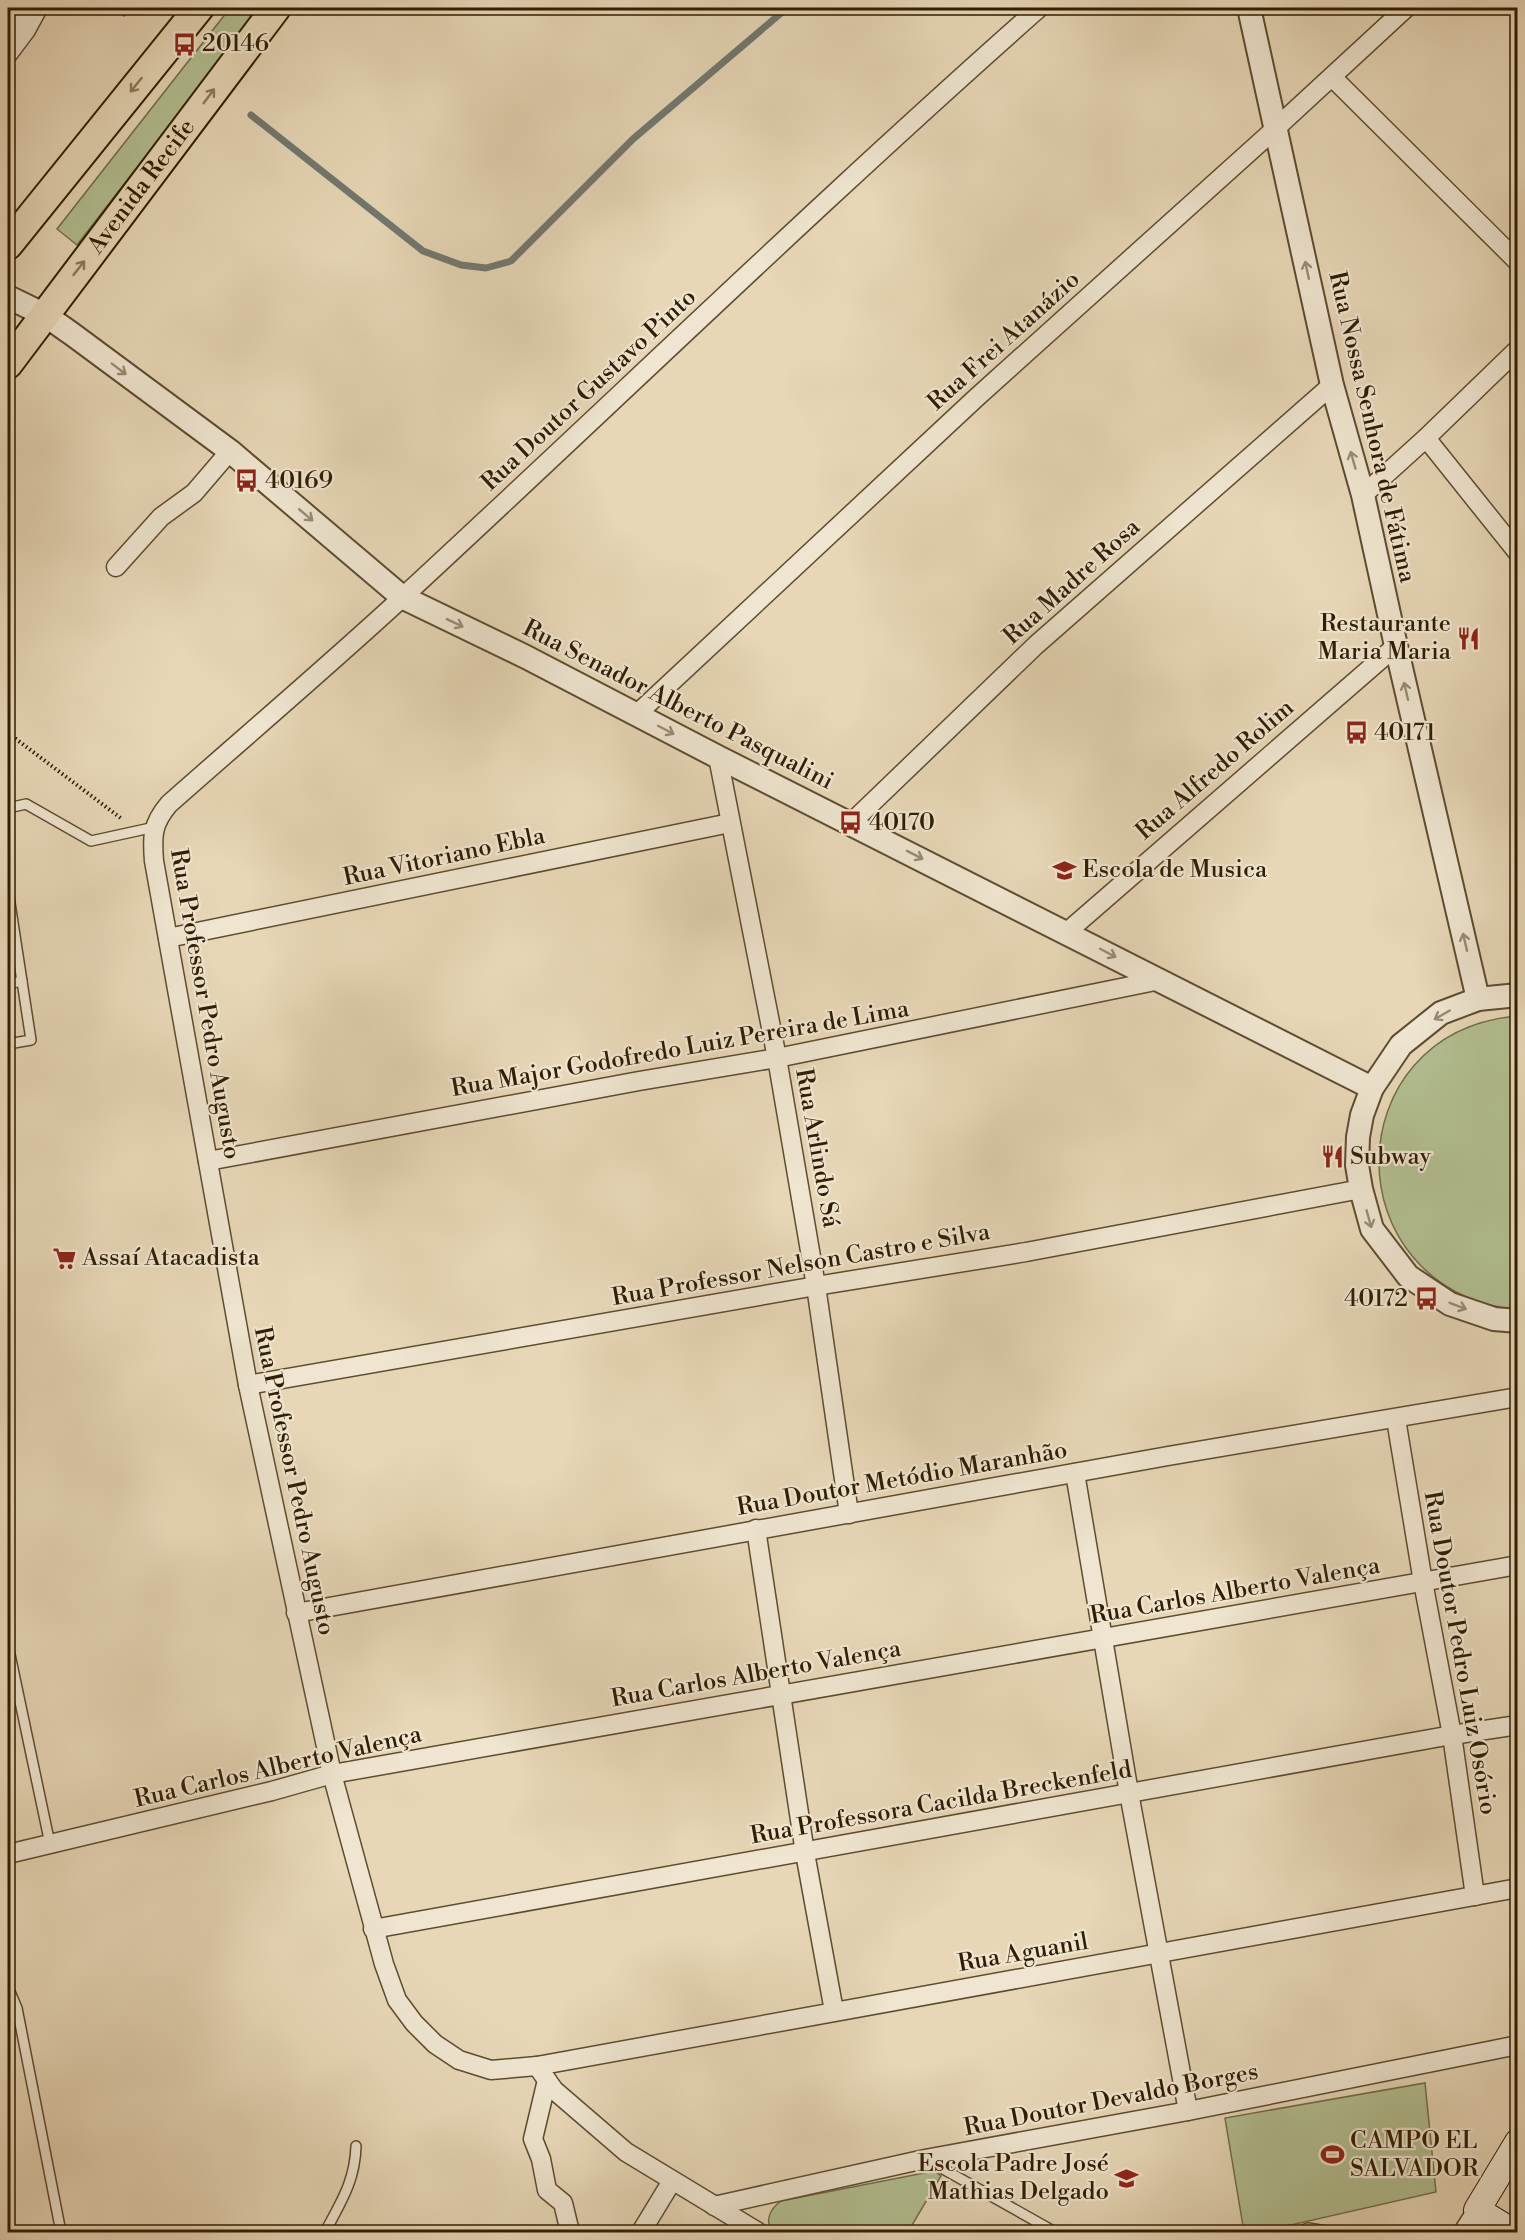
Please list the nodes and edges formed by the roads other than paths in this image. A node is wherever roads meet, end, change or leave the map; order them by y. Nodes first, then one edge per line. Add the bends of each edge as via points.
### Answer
1 (38, 8) edge
2 (199, 8) edge
3 (276, 8) edge
4 (1039, 8) edge
5 (1249, 8) edge
6 (1406, 8) edge
7 (8, 10) edge
8 (27, 27) junction
9 (8, 54) edge
10 (1332, 77) junction
11 (1276, 128) junction
12 (8, 245) edge
13 (1518, 262) edge
14 (8, 297) edge
15 (45, 315) junction
16 (1518, 349) edge
17 (8, 364) edge
18 (1332, 386) junction
19 (1426, 438) junction
20 (230, 452) junction
21 (1363, 495) junction
22 (1518, 553) edge
23 (116, 567) dead end
24 (402, 597) junction
25 (1396, 646) junction
26 (637, 714) junction
27 (718, 757) junction
28 (168, 804) joint
29 (8, 808) edge
30 (730, 823) junction
31 (851, 823) junction
32 (155, 826) junction
33 (8, 890) edge
34 (1067, 932) junction
35 (168, 938) junction
36 (22, 981) junction
37 (1160, 981) junction
38 (8, 984) edge
39 (1518, 995) edge
40 (1478, 999) junction
41 (8, 1044) edge
42 (777, 1058) junction
43 (1372, 1088) junction
44 (208, 1161) junction
45 (1361, 1189) junction
46 (816, 1286) junction
47 (1518, 1321) edge
48 (248, 1385) junction
49 (1518, 1397) edge
50 (1396, 1419) junction
51 (1076, 1473) junction
52 (849, 1514) junction
53 (756, 1529) junction
54 (1518, 1565) edge
55 (1423, 1582) junction
56 (296, 1613) junction
57 (1103, 1638) junction
58 (8, 1645) edge
59 (782, 1694) junction
60 (1518, 1725) edge
61 (1452, 1735) junction
62 (332, 1774) junction
63 (1129, 1794) junction
64 (50, 1844) junction
65 (805, 1852) junction
66 (8, 1854) edge
67 (1518, 1888) edge
68 (1475, 1896) junction
69 (373, 1929) junction
70 (1160, 1954) junction
71 (8, 1988) edge
72 (834, 2011) junction
73 (1518, 2045) edge
74 (542, 2073) junction
75 (1188, 2111) junction
76 (1518, 2142) edge
77 (356, 2146) dead end
78 (926, 2159) junction
79 (672, 2181) junction
80 (714, 2206) junction
81 (1477, 2210) junction
82 (61, 2232) edge
83 (325, 2232) edge
84 (570, 2232) edge
85 (641, 2232) edge
86 (758, 2232) edge
87 (1055, 2232) edge
88 (1298, 2232) edge
89 (1332, 2232) edge
90 (1463, 2232) edge
91 (1512, 2232) edge

1 - 8 street
2 -> 12 main road
15 -> 3 main road, Avenida Recife
4 - 24 street, Rua Doutor Gustavo Pinto
5 - 11 street, Rua Nossa Senhora de Fátima
6 - 10 street, Rua Frei Atanázio
7 - 8 street
8 - 9 street
10 - 11 street, Rua Frei Atanázio
10 - 13 street
18 -> 11 street, Rua Nossa Senhora de Fátima
11 - 26 street, Rua Frei Atanázio via 976,398
14 - 15 street, Rua Senador Alberto Pasqualini
15 - 17 main road, Avenida Recife
15 -> 20 street, Rua Senador Alberto Pasqualini
16 - 19 street
21 -> 18 street, Rua Nossa Senhora de Fátima
18 - 31 street, Rua Madre Rosa via 1036,645
19 - 21 street
19 - 22 street
20 - 23 street via 194,493 161,517
20 -> 24 street, Rua Senador Alberto Pasqualini
21 - 25 street, Rua Nossa Senhora de Fátima
24 -> 26 street, Rua Senador Alberto Pasqualini
24 - 28 street, Rua Doutor Gustavo Pinto
25 - 34 street, Rua Alfredo Rolim
40 -> 25 street, Rua Nossa Senhora de Fátima
26 -> 27 street, Rua Senador Alberto Pasqualini
27 - 30 street, Rua Arlindo Sá
27 - 31 street, Rua Senador Alberto Pasqualini
28 - 32 street, Rua Professor Pedro Augusto
29 - 32 lane via 26,804 91,841
30 - 35 street, Rua Vitoriano Ebla
30 - 42 street, Rua Arlindo Sá
31 -> 34 street, Rua Senador Alberto Pasqualini
32 - 35 street, Rua Professor Pedro Augusto via 154,861
33 - 36 lane
34 -> 37 street, Rua Senador Alberto Pasqualini
35 - 44 street, Rua Professor Pedro Augusto
36 - 38 lane
36 - 41 lane via 31,1040
37 - 42 street, Rua Major Godofredo Luiz Pereira de Lima
37 - 43 street, Rua Senador Alberto Pasqualini
39 - 40 street
40 -> 43 street via 1442,1013 1401,1045
42 - 44 street, Rua Major Godofredo Luiz Pereira de Lima
42 - 46 street, Rua Arlindo Sá
43 - 45 street via 1358,1137
44 - 48 street, Rua Professor Pedro Augusto
45 - 46 street, Rua Professor Nelson Castro e Silva via 1026,1252
45 -> 47 street via 1372,1229 1408,1276 1450,1304 1494,1319
46 - 48 street, Rua Professor Nelson Castro e Silva
46 - 52 street, Rua Arlindo Sá
48 - 56 street, Rua Professor Pedro Augusto
49 - 50 street, Rua Doutor Metódio Maranhão
50 - 51 street, Rua Doutor Metódio Maranhão
50 - 55 street, Rua Doutor Pedro Luiz Osório
51 - 52 street, Rua Doutor Metódio Maranhão
51 - 57 street
52 - 53 street, Rua Doutor Metódio Maranhão
53 - 56 street, Rua Doutor Metódio Maranhão
53 - 59 street
54 - 55 street, Rua Carlos Alberto Valença
55 - 57 street, Rua Carlos Alberto Valença
55 - 61 street, Rua Doutor Pedro Luiz Osório
56 - 62 street, Rua Professor Pedro Augusto
57 - 59 street, Rua Carlos Alberto Valença
57 - 63 street
58 - 64 lane
59 - 62 street, Rua Carlos Alberto Valença
59 - 65 street
60 - 61 street, Rua Professora Cacilda Breckenfeld
61 - 63 street, Rua Professora Cacilda Breckenfeld
61 - 68 street, Rua Doutor Pedro Luiz Osório
62 - 64 street, Rua Carlos Alberto Valença
62 - 69 street, Rua Professor Pedro Augusto
63 - 65 street, Rua Professora Cacilda Breckenfeld
63 - 70 street
64 - 66 street, Rua Carlos Alberto Valença
65 - 69 street, Rua Professora Cacilda Breckenfeld
65 - 72 street
67 - 68 street, Rua Aguanil
68 - 70 street, Rua Aguanil
69 - 74 street, Rua Professor Pedro Augusto via 397,2000 435,2044 459,2060 491,2070
70 - 72 street, Rua Aguanil
70 - 75 street
71 - 82 lane via 17,2008
72 - 74 street, Rua Aguanil
73 - 75 street, Rua Doutor Devaldo Borges
74 - 79 street via 554,2090 626,2152
74 - 84 street via 533,2139 547,2190 563,2203
75 - 78 street, Rua Doutor Devaldo Borges
76 - 81 main road
77 - 83 lane via 356,2166 348,2190
78 - 80 street, Rua Doutor Devaldo Borges
78 - 87 lane
79 - 80 street
79 - 85 street
80 - 86 street
81 - 90 street
81 - 91 main road
88 - 89 lane via 1308,2228

